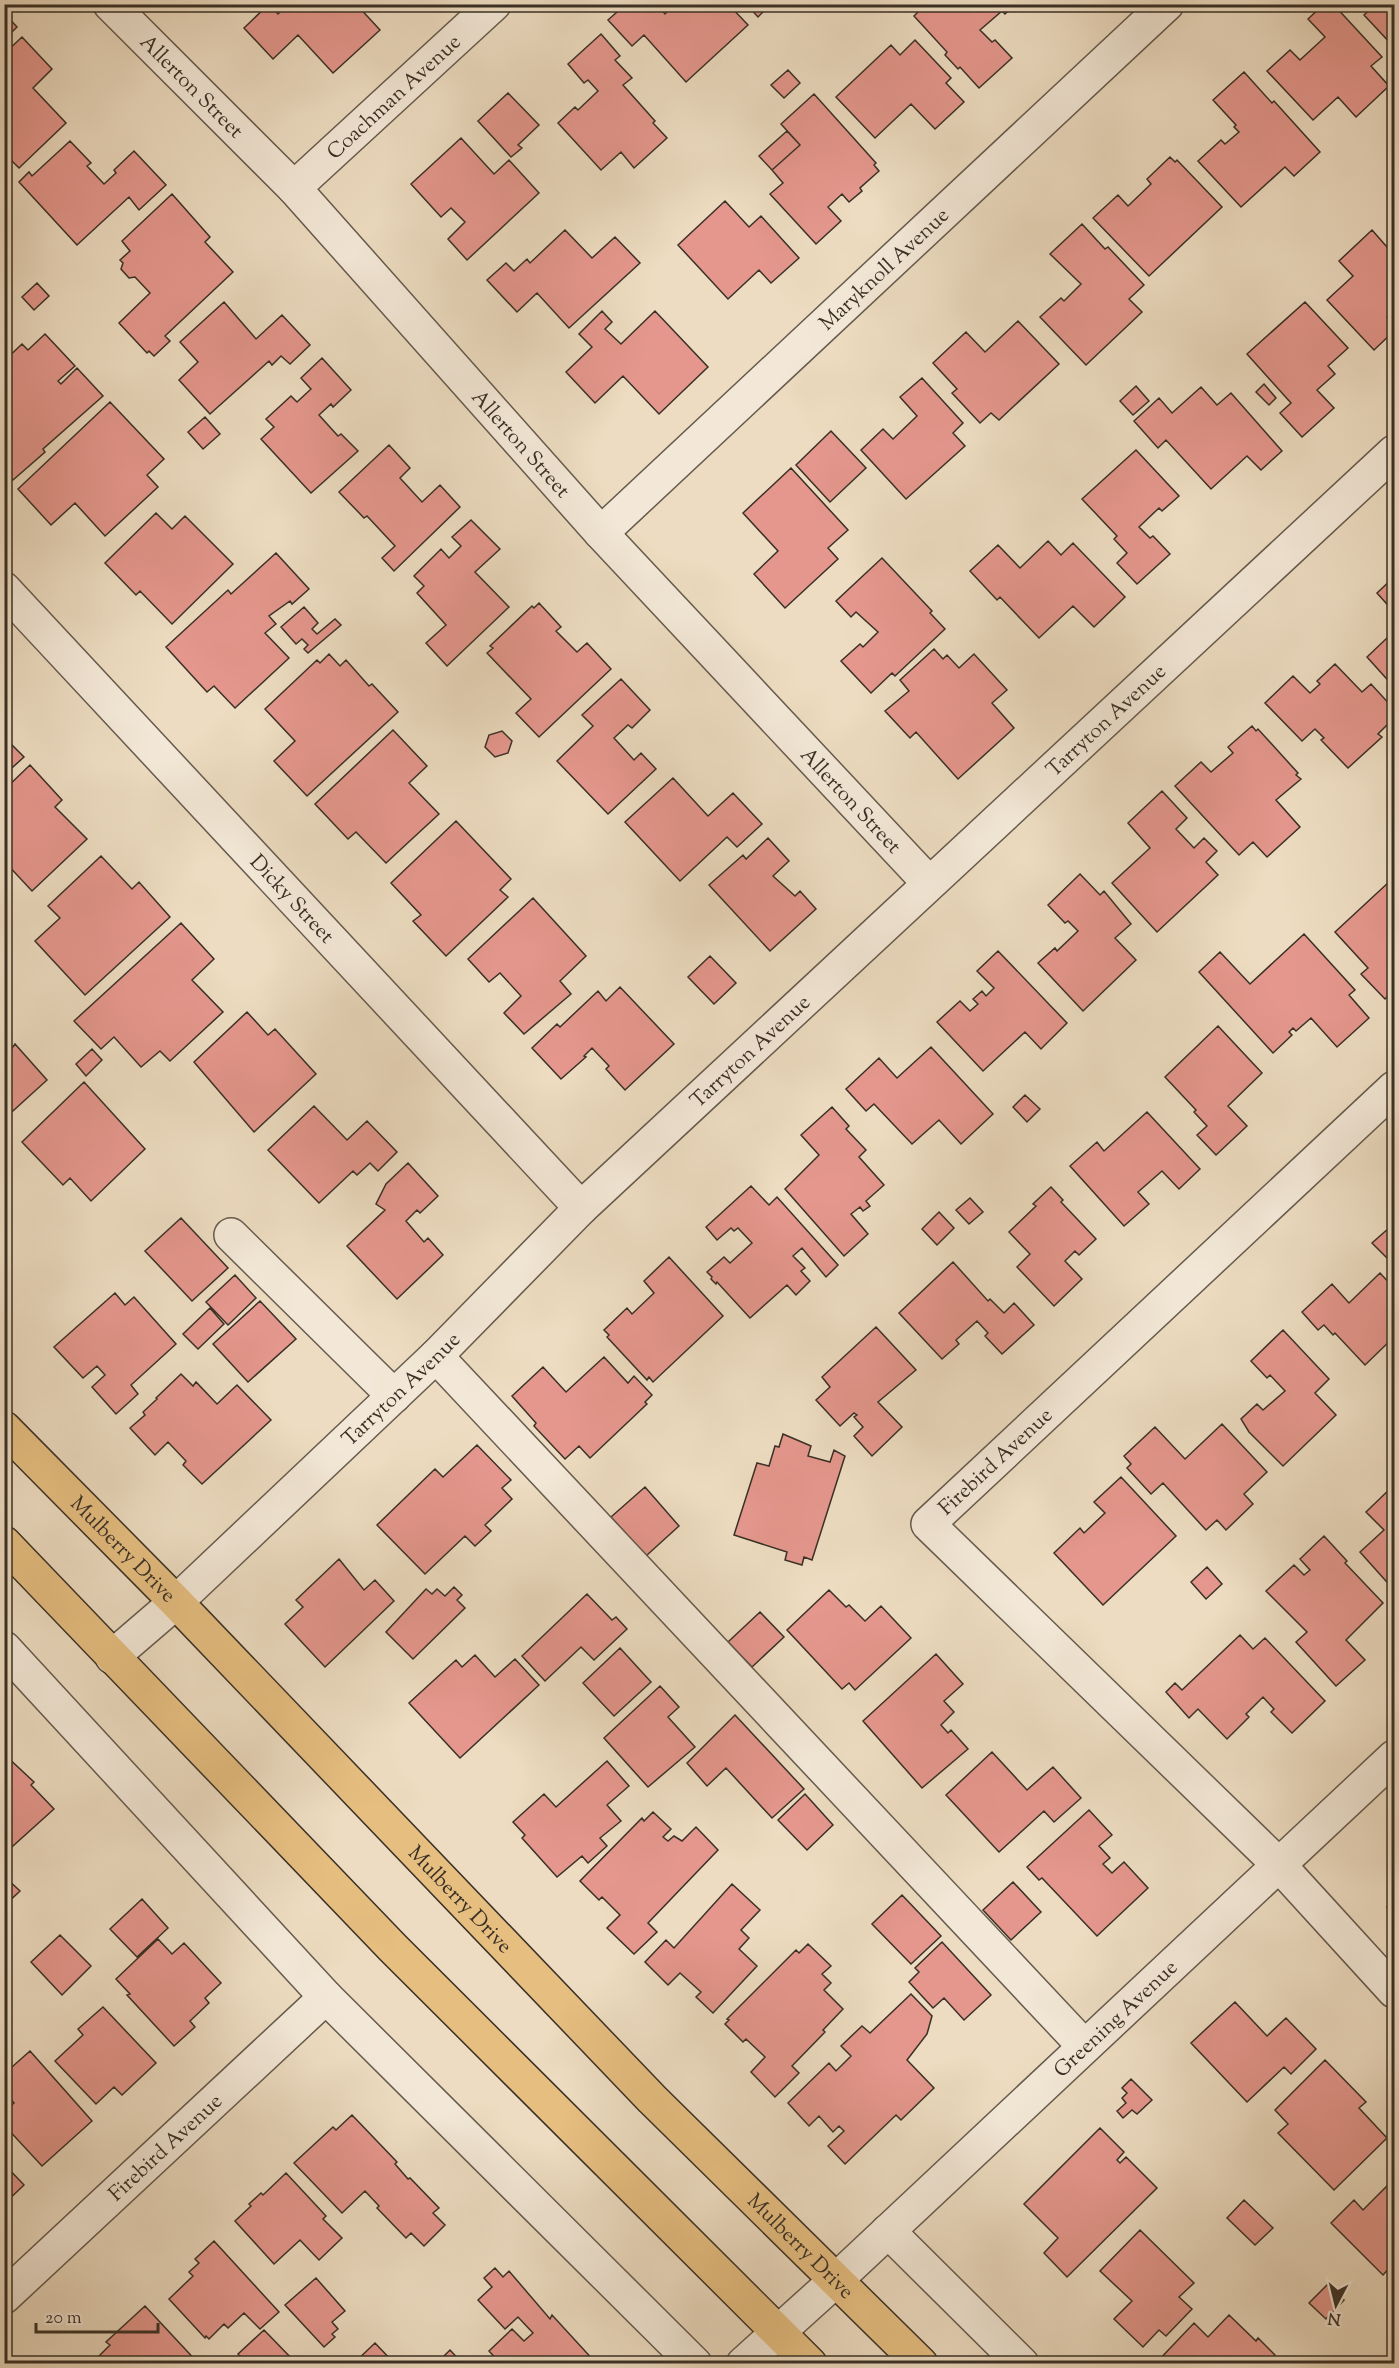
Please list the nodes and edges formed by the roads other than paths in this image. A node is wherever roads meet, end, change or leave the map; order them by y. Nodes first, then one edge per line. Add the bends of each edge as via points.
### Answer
1 (110, 4) edge
2 (494, 4) edge
3 (1167, 4) edge
4 (294, 188) junction
5 (1395, 452) edge
6 (601, 533) junction
7 (4, 589) edge
8 (929, 883) junction
9 (1395, 1088) edge
10 (581, 1208) junction
11 (231, 1235) dead end
12 (436, 1356) junction
13 (394, 1396) junction
14 (4, 1428) edge
15 (4, 1543) edge
16 (176, 1602) junction
17 (4, 1648) edge
18 (112, 1657) junction
19 (1395, 1757) edge
20 (1279, 1865) junction
21 (1395, 1992) edge
22 (326, 1996) junction
23 (1084, 2046) junction
24 (888, 2231) junction
25 (836, 2280) junction
26 (4, 2297) edge
27 (778, 2332) junction
28 (695, 2364) edge
29 (743, 2364) edge
30 (810, 2364) edge
31 (921, 2364) edge
32 (1022, 2364) edge

1 - 4 street, Allerton Street
2 - 4 street, Coachman Avenue
3 - 6 street, Maryknoll Avenue
4 - 6 street, Allerton Street
5 - 8 street, Tarryton Avenue
6 - 8 street, Allerton Street
7 - 10 street, Dicky Street
8 - 10 street, Tarryton Avenue
9 - 20 street, Firebird Avenue via 928,1524
10 - 12 street, Tarryton Avenue
11 - 13 street
12 - 13 street, Tarryton Avenue
12 - 23 street
13 - 16 street, Tarryton Avenue
14 - 16 main road, Mulberry Drive
15 - 18 main road
16 - 18 street, Tarryton Avenue
16 - 25 main road, Mulberry Drive via 652,2099
17 - 22 street
18 - 27 main road via 393,1948
19 - 20 street, Greening Avenue
20 - 21 street
20 - 23 street, Greening Avenue
22 - 26 street, Firebird Avenue
22 - 28 street
23 - 24 street, Greening Avenue
24 - 25 street, Greening Avenue
24 - 32 street
25 - 27 street, Greening Avenue
25 - 31 main road, Mulberry Drive
27 - 29 street, Greening Avenue
27 - 30 main road

